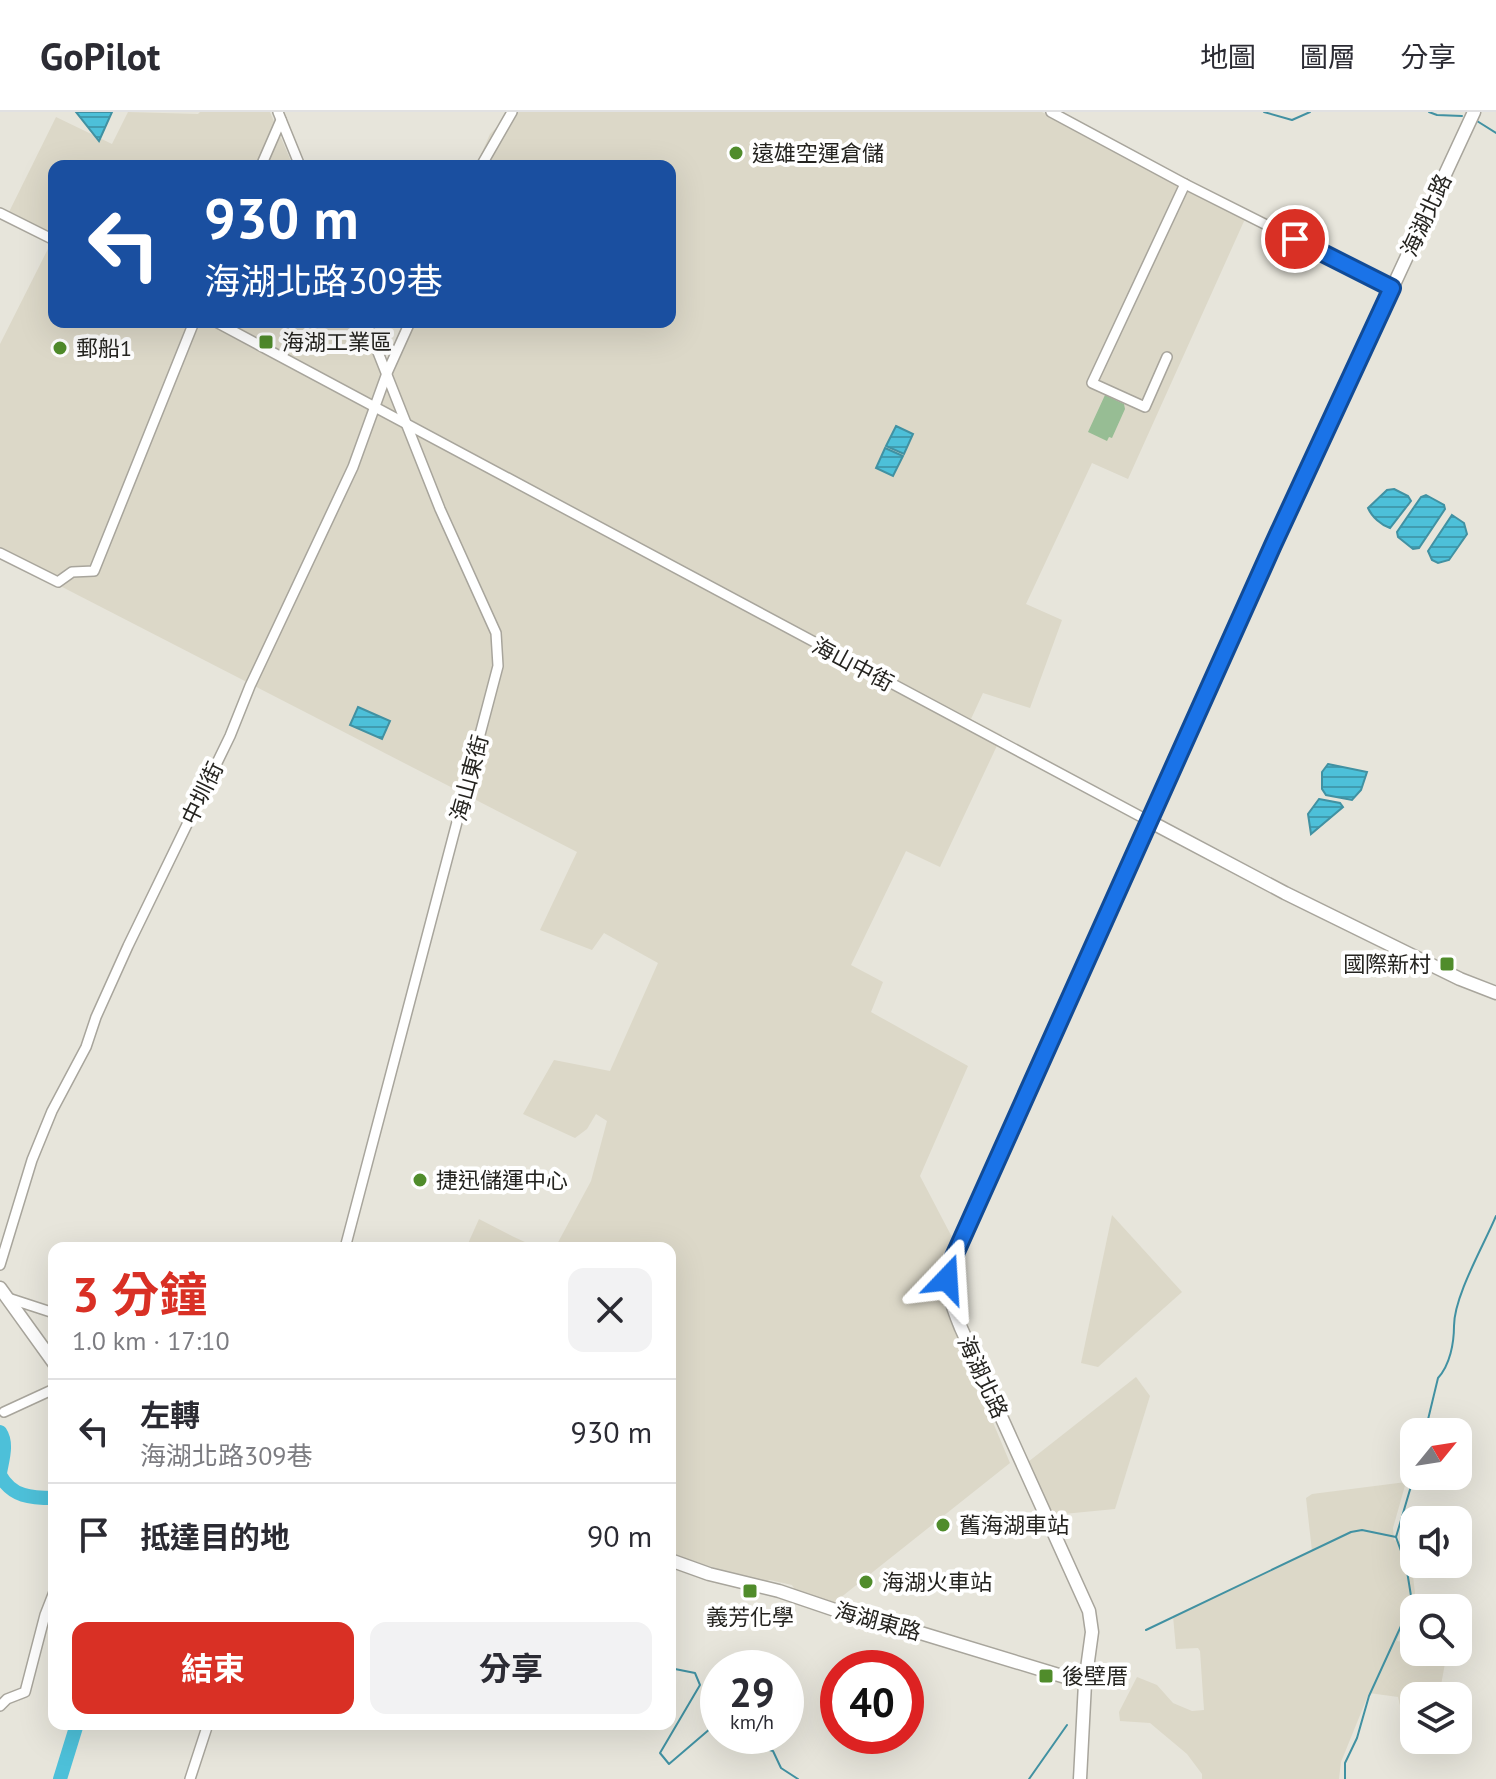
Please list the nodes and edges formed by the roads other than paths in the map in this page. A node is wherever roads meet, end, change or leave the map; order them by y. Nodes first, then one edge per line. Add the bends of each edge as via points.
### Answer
1 (512, 112) edge
2 (1051, 112) edge
3 (1474, 112) edge
4 (280, 116) edge
5 (263, 160) edge
6 (298, 160) edge
7 (484, 160) edge
8 (1185, 184) junction
9 (0, 213) edge
10 (48, 237) edge
11 (1392, 288) junction
12 (192, 328) edge
13 (227, 328) edge
14 (368, 328) edge
15 (407, 328) edge
16 (1167, 357) dead end
17 (387, 373) junction
18 (374, 406) junction
19 (407, 423) junction
20 (0, 553) edge
21 (1149, 821) junction
22 (1496, 993) edge
23 (347, 1242) edge
24 (0, 1265) edge
25 (4, 1293) edge
26 (48, 1311) edge
27 (48, 1355) edge
28 (48, 1392) edge
29 (4, 1412) dead end
30 (676, 1562) edge
31 (48, 1607) edge
32 (1089, 1654) junction
33 (1053, 1672) junction
34 (1085, 1683) junction
35 (0, 1706) edge
36 (206, 1730) edge
37 (190, 1779) edge
38 (1080, 1779) edge

1 - 7 street
2 - 8 street
3 - 11 street, 海湖北路
4 - 5 street
4 - 6 street
8 - 11 street
8 - 16 street via 1092,383 1145,407
9 - 10 street
11 - 21 street, 海湖北路
12 - 20 street via 94,571 72,572 58,582
13 - 18 street, 海山中街
14 - 17 street, 海山東街
15 - 17 street, 中圳街
17 - 18 street, 中圳街
17 - 19 street, 海山東街
18 - 19 street, 海山中街
18 - 24 street, 中圳街 via 353,467 52,1111
19 - 21 street, 海山中街
19 - 23 street, 海山東街 via 496,633 498,666
21 - 22 street, 海山中街
21 - 32 street, 海湖北路 via 947,1279 948,1298 1089,1611
25 - 26 street
25 - 27 street
28 - 29 street
30 - 33 street, 海湖東路
31 - 35 street via 25,1692
32 - 33 street via 1073,1668
32 - 34 street, 海湖北路
33 - 34 street, 海湖東路
34 - 38 street, 海湖北路
36 - 37 street

